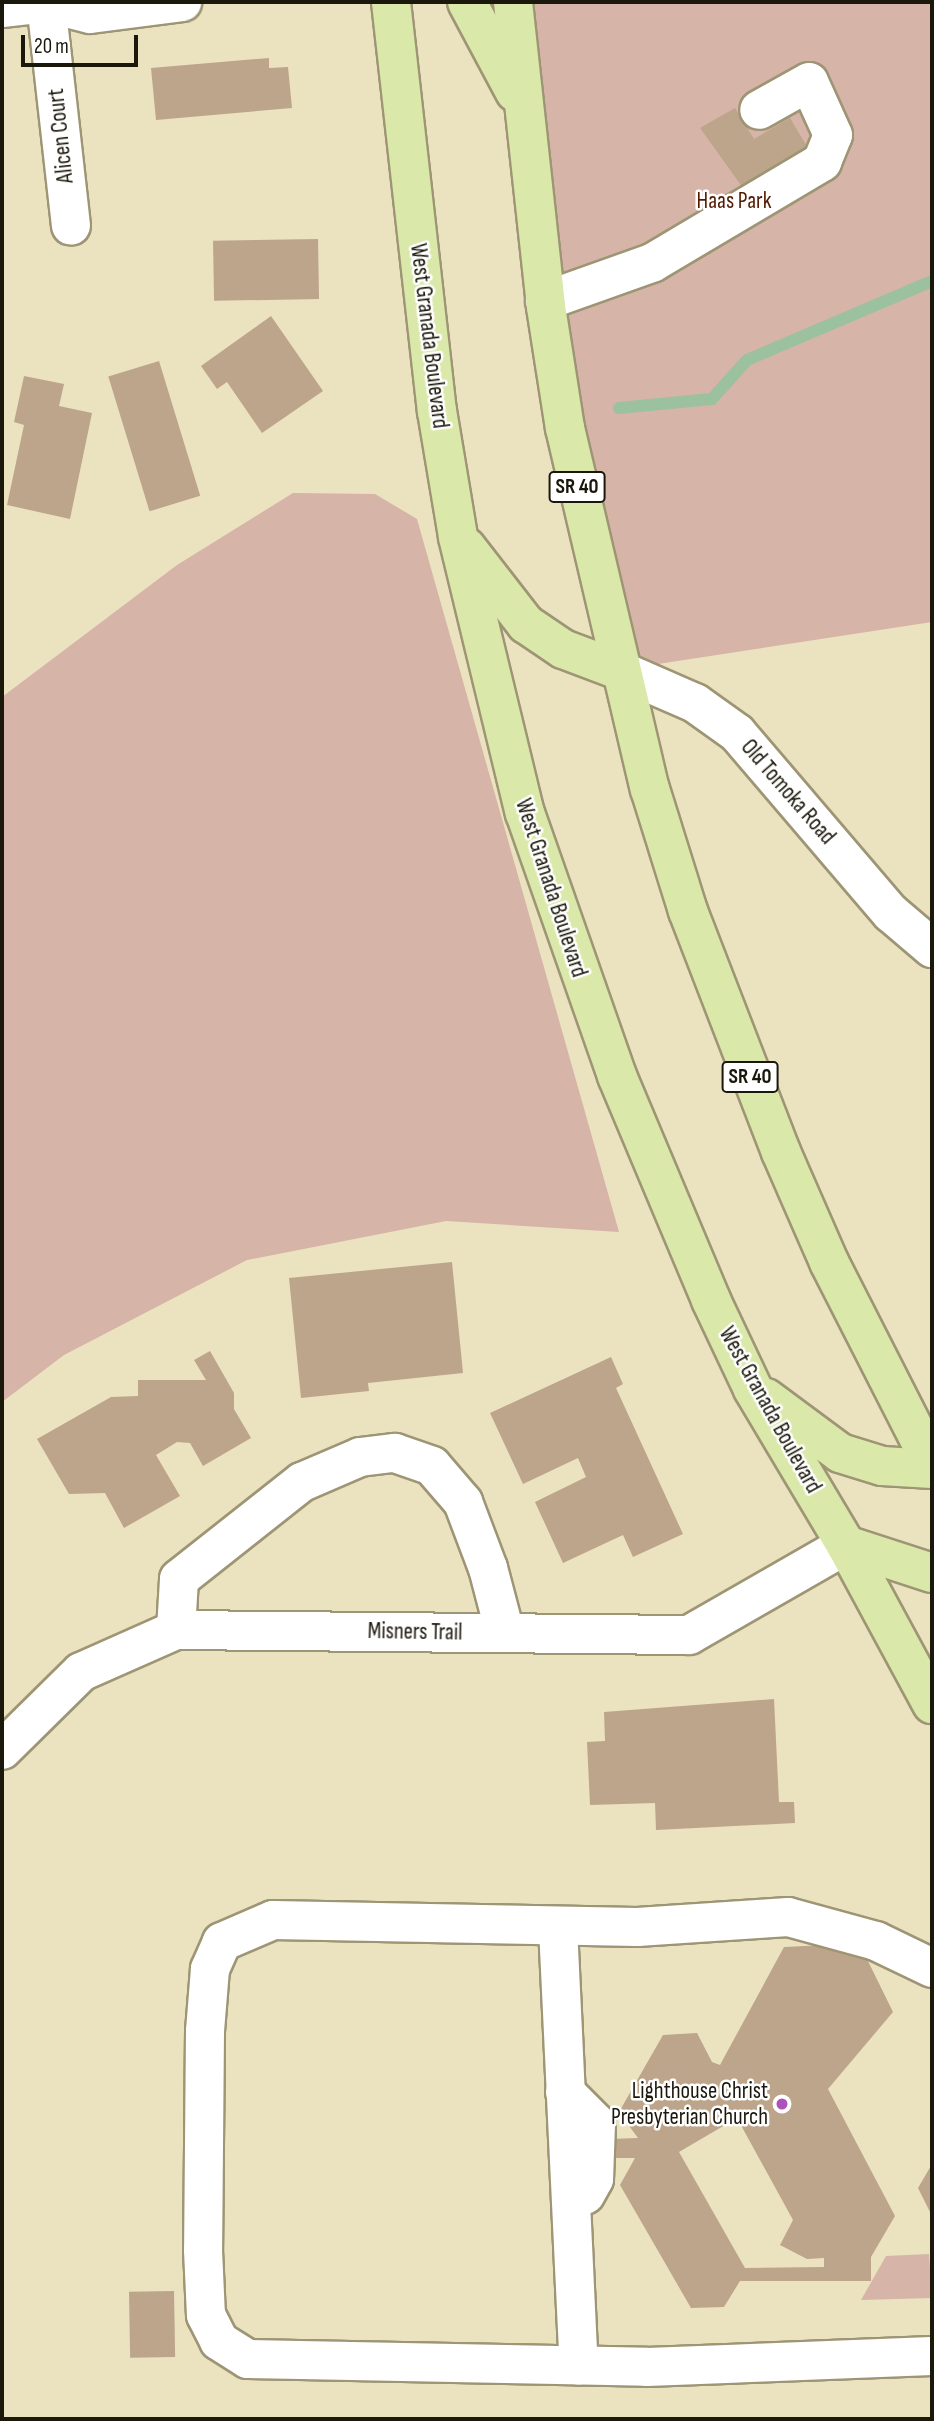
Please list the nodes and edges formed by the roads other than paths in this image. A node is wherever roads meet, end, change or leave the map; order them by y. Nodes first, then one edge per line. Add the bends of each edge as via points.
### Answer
1 (182, 2) edge
2 (391, 2) edge
3 (467, 2) edge
4 (513, 2) edge
5 (48, 3) edge
6 (2, 8) edge
7 (524, 109) junction
8 (759, 110) dead end
9 (71, 226) dead end
10 (545, 301) junction
11 (458, 537) junction
12 (619, 670) junction
13 (932, 948) edge
14 (753, 1389) junction
15 (932, 1466) edge
16 (846, 1545) junction
17 (932, 1573) edge
18 (176, 1630) junction
19 (505, 1633) junction
20 (932, 1704) edge
21 (2, 1750) edge
22 (558, 1927) junction
23 (932, 1968) edge
24 (932, 2356) edge
25 (579, 2365) junction

1 - 5 street via 90,14
2 - 11 main road, West Granada Boulevard via 435,398
3 - 7 main road
4 - 7 main road, SR 40
5 - 6 street
5 - 9 street, Alicen Court
7 - 10 main road, SR 40
8 - 10 street via 809,82 833,135 822,162 652,264
10 - 12 main road, SR 40 via 565,428
11 - 12 main road via 526,624 563,649
11 - 14 main road, West Granada Boulevard via 525,813 569,947 664,1195
12 - 13 street, Old Tomoka Road via 695,703 737,733 891,913
12 - 15 main road, SR 40 via 688,911 732,1033 829,1262
14 - 15 main road via 840,1453 882,1466
14 - 16 main road, West Granada Boulevard
16 - 17 main road
16 - 19 street, Misners Trail via 689,1635
16 - 20 main road, West Granada Boulevard
18 - 19 street, Misners Trail
18 - 19 street via 179,1579 302,1482 360,1457 395,1453 432,1466 463,1502 488,1568
18 - 21 street, Misners Trail via 81,1672
22 - 23 street via 788,1917 876,1941
22 - 25 street
22 - 25 street via 273,1920 222,1942 210,1969 205,2031 206,2315 219,2341 248,2359
24 - 25 street

